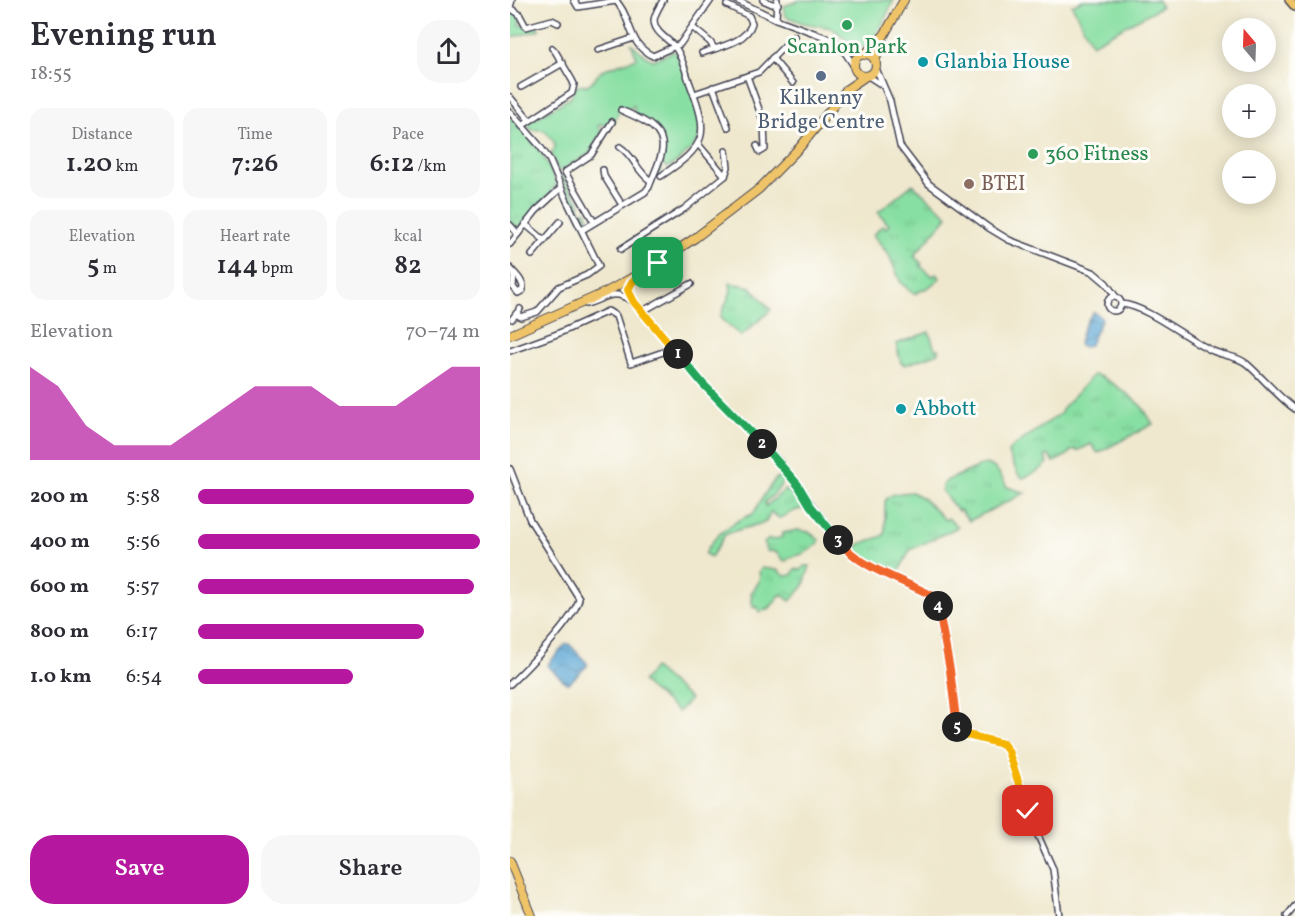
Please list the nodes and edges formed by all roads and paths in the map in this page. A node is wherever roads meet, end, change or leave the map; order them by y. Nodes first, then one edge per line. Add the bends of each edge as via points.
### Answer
1 (512, 0) edge
2 (574, 0) edge
3 (663, 0) edge
4 (711, 0) edge
5 (736, 0) edge
6 (763, 0) edge
7 (904, 0) edge
8 (1289, 0) edge
9 (616, 1) edge
10 (778, 2) edge
11 (727, 5) dead end
12 (510, 7) edge
13 (1295, 7) edge
14 (555, 19) dead end
15 (776, 19) junction
16 (692, 27) junction
17 (794, 36) dead end
18 (883, 37) junction
19 (634, 38) junction
20 (841, 47) junction
21 (552, 48) dead end
22 (676, 48) junction
23 (714, 48) junction
24 (598, 50) dead end
25 (702, 52) dead end
26 (863, 55) junction
27 (772, 58) junction
28 (563, 63) junction
29 (875, 64) junction
30 (854, 67) junction
31 (747, 76) junction
32 (867, 76) junction
33 (793, 83) dead end
34 (884, 86) junction
35 (521, 87) dead end
36 (714, 87) junction
37 (848, 89) junction
38 (694, 94) junction
39 (510, 97) edge
40 (621, 110) dead end
41 (510, 112) edge
42 (529, 120) junction
43 (612, 122) dead end
44 (522, 126) junction
45 (728, 127) dead end
46 (698, 144) junction
47 (757, 146) dead end
48 (620, 147) dead end
49 (726, 151) dead end
50 (603, 170) dead end
51 (663, 172) dead end
52 (725, 176) junction
53 (651, 181) junction
54 (561, 188) junction
55 (622, 205) junction
56 (560, 222) dead end
57 (594, 222) junction
58 (525, 224) junction
59 (510, 225) edge
60 (582, 230) junction
61 (518, 234) junction
62 (543, 239) junction
63 (510, 244) edge
64 (621, 249) dead end
65 (532, 255) dead end
66 (658, 263) junction
67 (691, 284) dead end
68 (1113, 297) junction
69 (634, 302) junction
70 (1122, 304) junction
71 (575, 307) junction
72 (643, 311) junction
73 (516, 314) dead end
74 (510, 334) edge
75 (671, 345) junction
76 (510, 351) edge
77 (1295, 409) edge
78 (510, 469) edge
79 (510, 684) edge
80 (510, 861) edge
81 (1295, 906) edge
82 (532, 916) edge
83 (1059, 916) edge
84 (1287, 916) edge

1 - 12 street
2 - 9 street via 578,7
3 - 22 street via 654,24
4 - 16 street
5 - 15 street
6 - 10 street
7 - 18 highway
8 - 13 main road
9 - 19 street
10 - 15 street
11 - 23 street via 749,16 751,26 741,38
12 - 14 street via 526,27
15 - 20 street
16 - 22 street
16 - 23 street
17 - 27 street
18 - 26 highway
18 - 29 highway
19 - 22 street via 653,56
19 - 24 street
20 - 26 street
20 - 30 street
21 - 28 street
22 - 38 street
23 - 25 street
26 - 29 highway via 871,56
26 - 30 highway via 856,59
27 - 31 street via 759,72
27 - 33 street
28 - 35 street
28 - 42 street via 574,84 572,93
29 - 32 highway
29 - 34 street
30 - 32 highway
30 - 37 highway
31 - 36 street
31 - 47 street via 764,123 765,149 760,152
32 - 34 street
32 - 37 highway
34 - 68 street via 900,146 929,184 1016,243 1093,272 1110,288
36 - 38 street
36 - 45 street
37 - 66 highway via 759,189
38 - 46 street via 704,126
39 - 42 street
40 - 53 street via 631,111 653,126 661,140 662,150
41 - 44 street
42 - 44 street
43 - 57 street via 604,128 591,155 566,170
44 - 54 street via 546,155
46 - 51 street via 679,164
46 - 52 street
48 - 53 street via 642,176
49 - 52 street
50 - 55 street
52 - 64 street via 684,209
53 - 55 street via 645,192
54 - 58 street
54 - 60 street
55 - 57 street
56 - 62 street
57 - 60 street
58 - 61 street
58 - 62 street
59 - 61 street
60 - 73 street via 598,268 559,287 537,312 522,317
61 - 63 street
62 - 65 street
66 - 69 street via 629,286
66 - 71 highway
67 - 72 street
68 - 70 street
68 - 70 street via 1107,303 1110,310 1118,311
69 - 71 street via 613,293
69 - 72 street
70 - 77 street via 1141,310 1210,350 1238,358
71 - 74 highway
72 - 75 street
75 - 76 street via 663,352 632,363 616,316 608,311
75 - 83 street via 703,384 778,460 852,555 935,597 947,650 957,729 1003,744 1008,751 1025,804 1053,869
78 - 79 street via 530,520 579,598 545,647
80 - 82 highway
81 - 84 street

